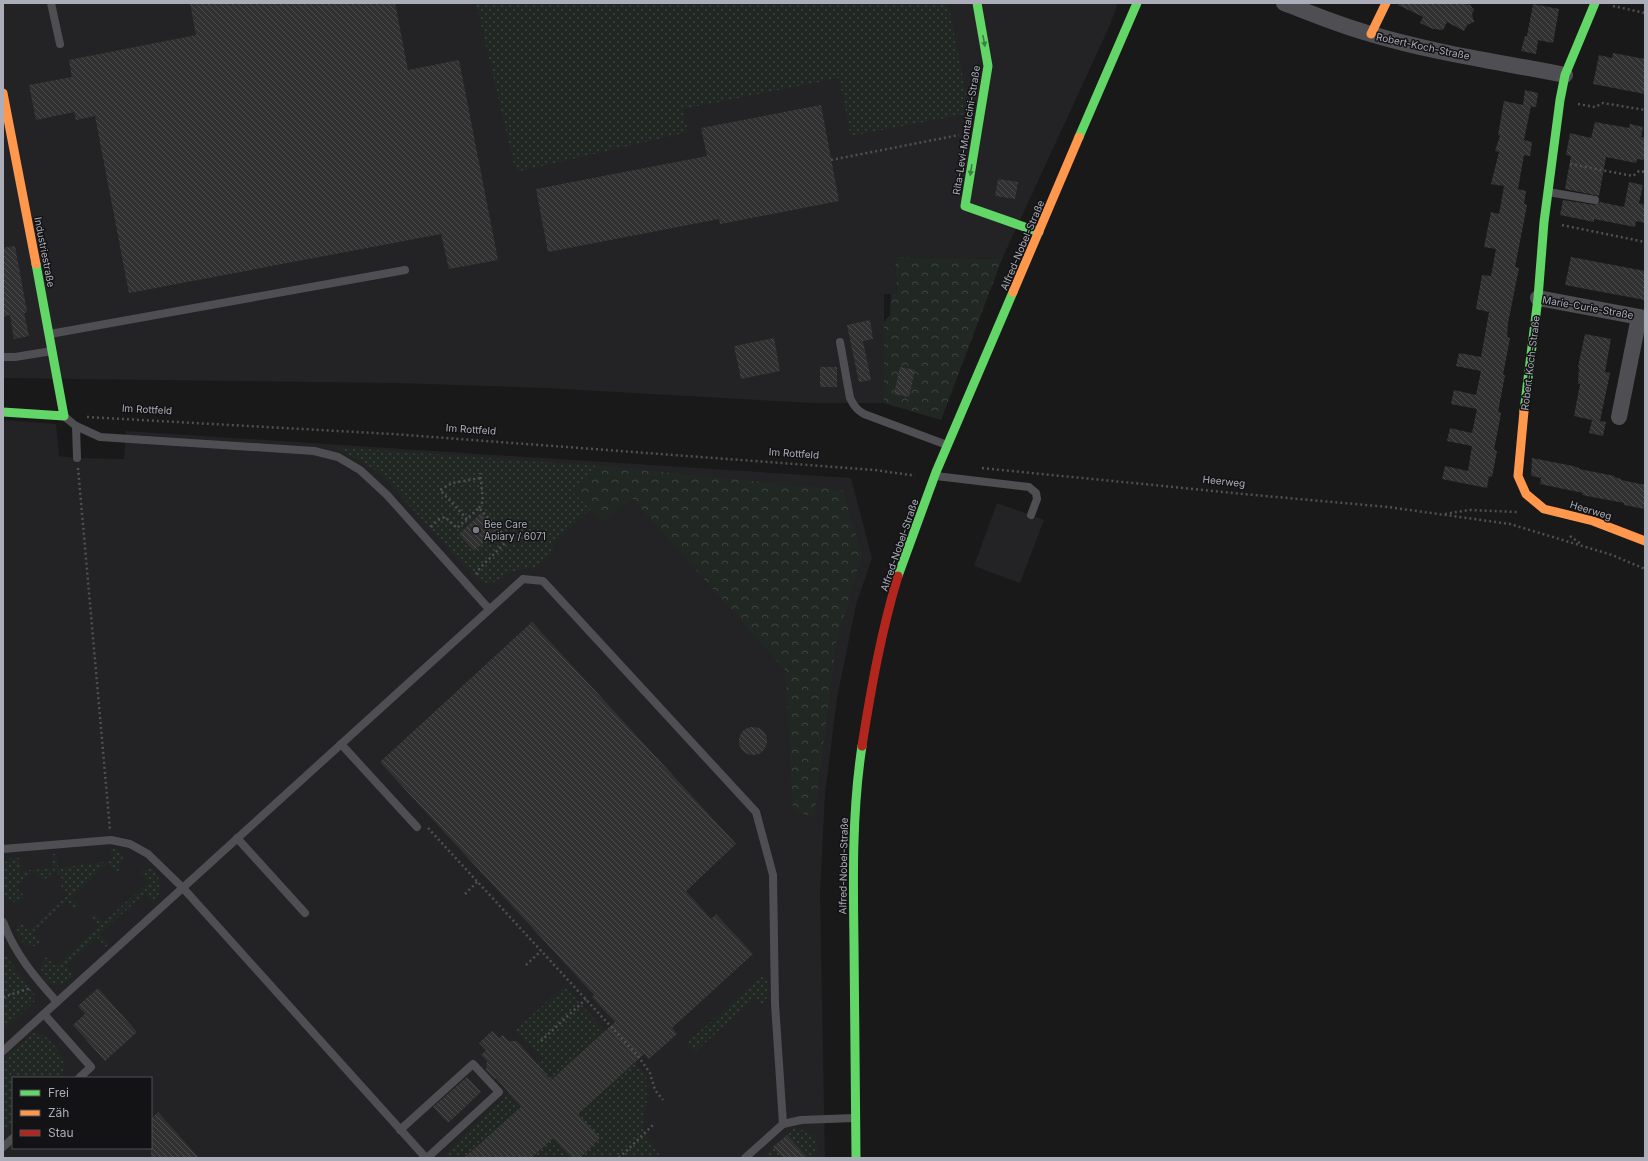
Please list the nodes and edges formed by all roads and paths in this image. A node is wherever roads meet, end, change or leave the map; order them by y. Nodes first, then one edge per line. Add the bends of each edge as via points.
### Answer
1 (51, 3) edge
2 (977, 3) edge
3 (1137, 3) edge
4 (1284, 3) edge
5 (1386, 3) edge
6 (1595, 3) edge
7 (1645, 13) edge
8 (1371, 34) junction
9 (60, 44) dead end
10 (1565, 75) junction
11 (3, 93) edge
12 (1560, 100) junction
13 (1645, 110) edge
14 (977, 132) junction
15 (831, 160) dead end
16 (1551, 160) junction
17 (1645, 172) edge
18 (1547, 192) junction
19 (1595, 200) dead end
20 (1544, 222) junction
21 (1039, 232) junction
22 (1645, 242) edge
23 (405, 270) dead end
24 (1538, 298) junction
25 (1642, 317) edge
26 (50, 334) junction
27 (840, 342) dead end
28 (53, 351) junction
29 (3, 357) edge
30 (3, 412) edge
31 (64, 416) junction
32 (1620, 417) dead end
33 (76, 426) junction
34 (948, 446) junction
35 (77, 458) joint
36 (974, 468) dead end
37 (480, 473) dead end
38 (936, 474) junction
39 (481, 478) junction
40 (1532, 500) joint
41 (479, 508) junction
42 (1518, 512) dead end
43 (1442, 514) junction
44 (1031, 515) dead end
45 (467, 519) junction
46 (422, 534) junction
47 (1645, 541) edge
48 (1645, 569) edge
49 (469, 588) junction
50 (488, 609) junction
51 (341, 744) junction
52 (417, 826) joint
53 (237, 838) junction
54 (111, 840) junction
55 (3, 849) edge
56 (477, 882) junction
57 (183, 888) junction
58 (464, 894) dead end
59 (305, 912) dead end
60 (3, 922) edge
61 (541, 951) junction
62 (526, 966) dead end
63 (41, 984) junction
64 (3, 997) edge
65 (586, 999) junction
66 (57, 1002) junction
67 (44, 1014) junction
68 (541, 1041) dead end
69 (3, 1051) edge
70 (80, 1077) edge
71 (663, 1100) dead end
72 (856, 1118) junction
73 (655, 1123) dead end
74 (783, 1124) junction
75 (400, 1130) junction
76 (12, 1139) edge
77 (3, 1147) edge
78 (426, 1158) edge
79 (619, 1158) edge
80 (746, 1158) edge
81 (856, 1158) edge

1 - 9 lane
2 -> 14 street, Rita-Levi-Montalcini-Straße via 988,66
3 - 21 street, Alfred-Nobel-Straße
4 - 8 street, Robert-Koch-Straße
5 - 8 street
6 - 7 path
6 - 10 street, Robert-Koch-Straße
8 - 10 street, Robert-Koch-Straße via 1432,49
10 - 12 street, Robert-Koch-Straße
11 - 26 street, Industriestraße
12 - 13 path via 1595,107 1603,103
12 - 16 street, Robert-Koch-Straße
14 - 15 path
14 -> 21 street, Rita-Levi-Montalcini-Straße via 965,206
16 - 17 path via 1633,176 1639,171
16 - 18 street, Robert-Koch-Straße
18 - 19 lane
18 - 20 street, Robert-Koch-Straße
20 - 22 path
20 - 24 street, Robert-Koch-Straße
21 - 34 street, Alfred-Nobel-Straße
23 - 26 lane
24 - 25 street, Marie-Curie-Straße
24 - 40 street, Robert-Koch-Straße via 1518,476 1526,494
25 - 32 street, Marie-Curie-Straße
26 - 28 street, Industriestraße
27 - 34 lane via 850,398 858,411
28 - 29 lane
28 - 31 street, Industriestraße
30 - 31 street
31 - 33 lane
31 - 38 path, Im Rottfeld via 392,434 875,470 910,475
33 - 35 lane
33 - 46 lane via 100,437 314,450 338,457 360,470
34 - 38 street, Alfred-Nobel-Straße
35 - 54 path
36 - 43 path, Heerweg
37 - 39 path
38 - 44 lane via 1028,487 1036,493 1037,499
38 - 72 street, Alfred-Nobel-Straße via 903,560 888,610 858,772 853,870
39 - 41 path via 483,501
39 - 45 path via 452,483 440,490
40 - 47 street, Heerweg via 1544,508 1593,521
41 - 45 path
41 - 49 path via 506,536 506,540 480,568
42 - 43 path via 1469,510
43 - 48 path, Heerweg via 1510,524 1612,555
45 - 46 path via 457,528 448,519 442,518
46 - 49 lane
49 - 50 lane
50 - 51 lane
50 - 74 lane via 523,579 543,581 756,812 773,875 775,1004
51 - 52 lane
51 - 53 lane
52 - 56 path via 426,826
53 - 57 lane
53 - 59 lane
54 - 55 lane
54 - 57 lane via 130,844 148,854
56 - 58 path
56 - 61 path
57 - 66 lane
57 - 75 lane
60 - 63 lane via 26,967
61 - 62 path
61 - 65 path
63 - 64 path
63 - 66 lane
65 - 68 path
65 - 71 path via 638,1056 650,1073 655,1090
66 - 67 lane
67 - 69 lane
67 - 70 lane via 91,1067
72 - 74 lane via 801,1120
72 - 81 street, Alfred-Nobel-Straße
73 - 79 path
74 - 80 lane
75 - 78 lane
75 - 78 lane via 473,1064 498,1092
76 - 77 lane

